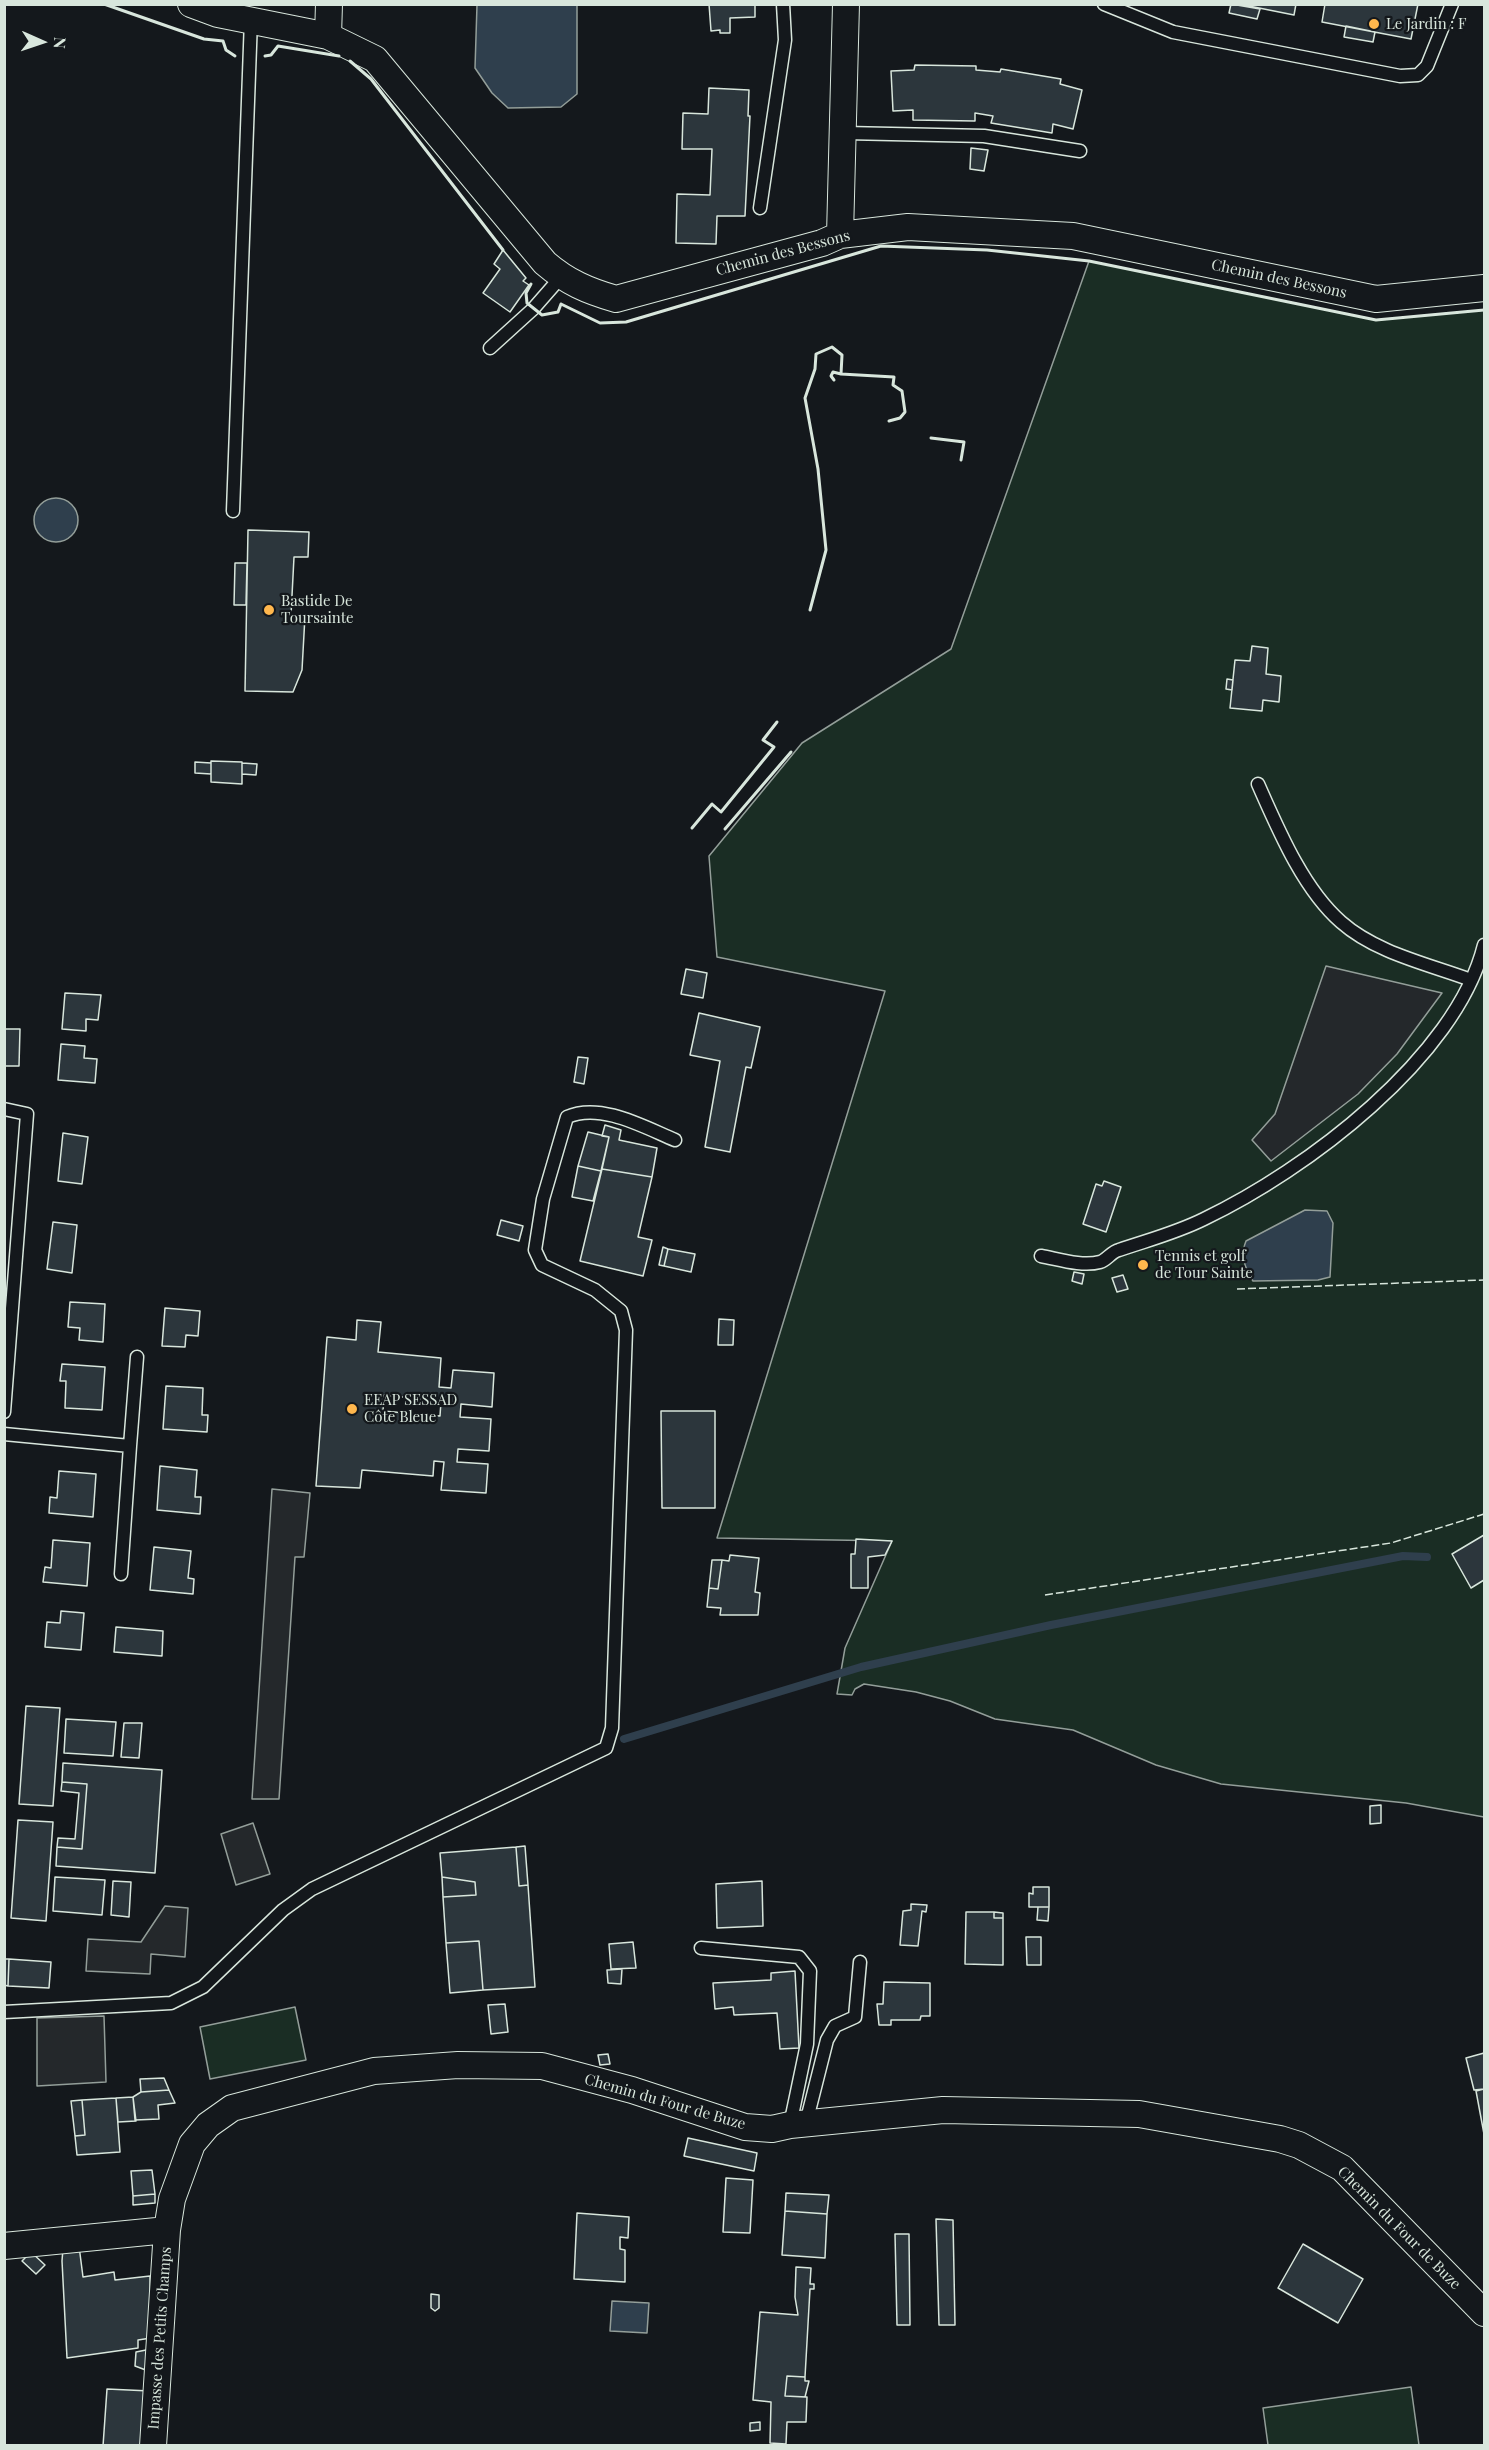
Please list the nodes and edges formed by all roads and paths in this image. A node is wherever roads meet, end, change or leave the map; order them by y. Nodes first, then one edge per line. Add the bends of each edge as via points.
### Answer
1 (191, 4) edge
2 (329, 4) edge
3 (783, 4) edge
4 (846, 4) edge
5 (1104, 4) edge
6 (1452, 4) edge
7 (251, 19) junction
8 (328, 36) junction
9 (845, 133) junction
10 (1080, 151) dead end
11 (760, 208) dead end
12 (840, 235) junction
13 (561, 277) junction
14 (1485, 288) edge
15 (490, 348) dead end
16 (233, 511) dead end
17 (1258, 784) dead end
18 (1485, 945) edge
19 (1471, 980) junction
20 (4, 1109) edge
21 (675, 1140) dead end
22 (1041, 1256) dead end
23 (137, 1357) dead end
24 (4, 1412) edge
25 (4, 1434) edge
26 (130, 1446) junction
27 (121, 1574) dead end
28 (701, 1948) dead end
29 (860, 1962) dead end
30 (4, 2012) edge
31 (798, 2124) junction
32 (167, 2230) junction
33 (4, 2246) edge
34 (1485, 2313) edge
35 (153, 2445) edge

1 - 7 street, Chemin des Bessons via 218,14
2 - 8 street
3 - 11 lane via 785,40
4 - 9 street
5 - 6 lane via 1173,32 1400,76 1418,75 1427,66
7 - 8 street, Chemin des Bessons
7 - 16 lane
8 - 13 street, Chemin des Bessons via 375,59 545,263
9 - 10 lane via 984,136
9 - 12 street
12 - 13 street, Chemin des Bessons via 616,299 586,291
12 - 14 street, Chemin des Bessons via 908,227 1073,236 1376,299
13 - 15 lane
17 - 19 lane via 1307,882 1340,922 1378,946
18 - 19 lane
19 - 22 lane via 1455,1011 1398,1082 1355,1120 1247,1197 1161,1238 1115,1251 1101,1262
20 - 24 lane via 27,1114
21 - 30 lane via 622,1118 580,1111 567,1117 543,1199 535,1250 542,1265 595,1290 621,1311 626,1330 612,1728 606,1748 312,1889 283,1910 203,1987 171,2003
23 - 26 lane
25 - 26 lane
26 - 27 lane
28 - 31 lane via 799,1957 810,1971
29 - 31 lane via 855,2017 835,2026 827,2040
31 - 32 street, Chemin du Four de Buze via 772,2129 745,2127 542,2066 458,2065 374,2071 232,2108 208,2125 192,2144 172,2199
31 - 34 street, Chemin du Four de Buze via 943,2110 1139,2114 1280,2139 1341,2168
32 - 33 street
32 - 35 street, Impasse des Petits Champs

